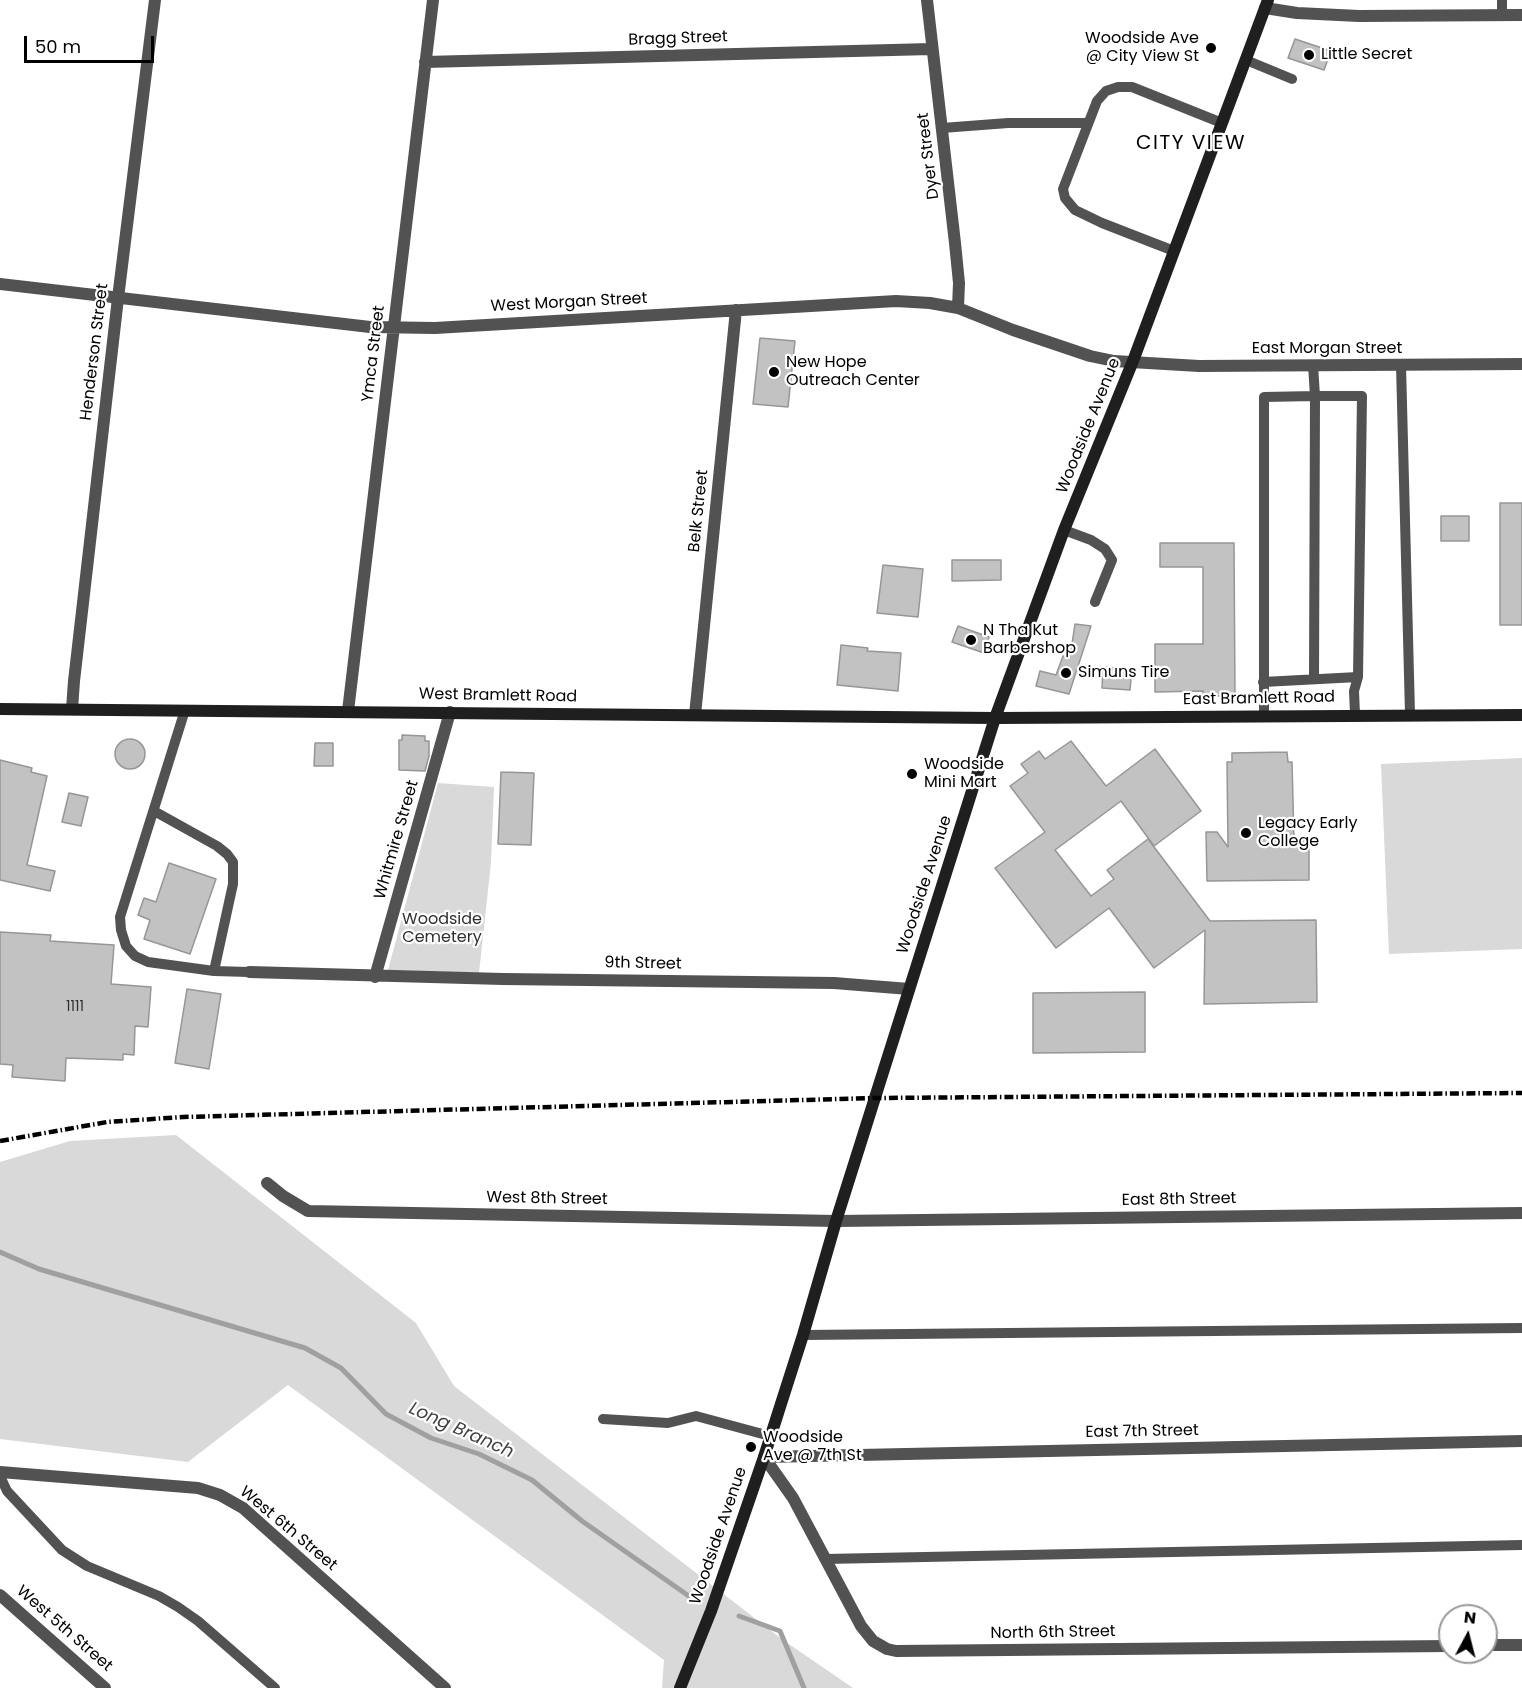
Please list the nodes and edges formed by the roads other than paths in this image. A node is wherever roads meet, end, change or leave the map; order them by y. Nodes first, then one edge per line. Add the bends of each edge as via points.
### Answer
1 (155, 0) edge
2 (433, 0) edge
3 (927, 0) edge
4 (1502, 0) edge
5 (1267, 4) edge
6 (1502, 15) junction
7 (1522, 15) edge
8 (932, 49) junction
9 (1245, 60) junction
10 (425, 62) junction
11 (1292, 79) dead end
12 (1088, 123) junction
13 (1222, 123) junction
14 (942, 128) junction
15 (1174, 251) junction
16 (0, 284) edge
17 (118, 298) junction
18 (958, 308) junction
19 (736, 310) junction
20 (394, 327) junction
21 (1133, 361) junction
22 (1522, 364) edge
23 (1313, 365) junction
24 (1401, 365) junction
25 (1316, 396) junction
26 (1064, 530) junction
27 (1095, 602) dead end
28 (1358, 677) junction
29 (1314, 679) junction
30 (1263, 682) junction
31 (0, 709) edge
32 (72, 709) junction
33 (185, 710) junction
34 (348, 711) junction
35 (450, 712) junction
36 (1354, 714) junction
37 (1410, 714) junction
38 (695, 715) junction
39 (1264, 715) junction
40 (1522, 715) edge
41 (995, 718) junction
42 (154, 811) junction
43 (214, 971) junction
44 (249, 972) joint
45 (375, 977) junction
46 (909, 989) junction
47 (267, 1183) dead end
48 (1522, 1213) edge
49 (836, 1221) junction
50 (1522, 1328) edge
51 (803, 1335) junction
52 (603, 1419) dead end
53 (770, 1436) junction
54 (1522, 1441) edge
55 (764, 1456) junction
56 (0, 1474) edge
57 (1522, 1545) edge
58 (825, 1559) junction
59 (0, 1595) edge
60 (1498, 1645) edge
61 (1522, 1645) edge
62 (1438, 1646) edge
63 (105, 1688) edge
64 (275, 1688) edge
65 (446, 1688) edge
66 (680, 1688) edge

1 - 17 street, Henderson Street
2 - 10 street, Ymca Street
3 - 8 street, Dyer Street
4 - 6 lane
5 - 6 street via 1298,13
5 - 9 street, Woodside Avenue
6 - 7 street
8 - 10 street, Bragg Street
8 - 14 street, Dyer Street
9 - 11 lane
9 - 13 street, Woodside Avenue
10 - 20 street, Ymca Street
12 - 13 lane via 1106,91 1132,87
12 - 14 lane
12 - 15 lane via 1062,189 1065,198 1075,210
13 - 15 street, Woodside Avenue
14 - 18 street, Dyer Street via 956,243
15 - 21 street, Woodside Avenue
16 - 17 street, West Morgan Street
17 - 20 street, West Morgan Street
17 - 32 street, Henderson Street
18 - 19 street, West Morgan Street via 896,301
18 - 21 street, West Morgan Street via 1090,356
19 - 20 street, West Morgan Street via 435,328
19 - 38 street, Belk Street
20 - 34 street, Ymca Street
21 - 23 street, East Morgan Street via 1199,366
21 - 26 street, Woodside Avenue
22 - 24 street, East Morgan Street
23 - 24 street, East Morgan Street
23 - 25 lane
24 - 37 lane
25 - 28 lane via 1362,396
25 - 29 lane
25 - 30 lane via 1264,396
26 - 27 lane via 1105,549 1112,560
26 - 41 street, Woodside Avenue
28 - 29 lane
28 - 36 lane
29 - 30 lane
30 - 39 lane
31 - 32 street, West Bramlett Road
32 - 33 street, West Bramlett Road
33 - 34 street, West Bramlett Road
33 - 42 lane
34 - 35 street, West Bramlett Road
35 - 38 street, West Bramlett Road
35 - 45 street, Whitmire Street
36 - 37 street, East Bramlett Road
36 - 39 street, East Bramlett Road
37 - 40 street, East Bramlett Road
38 - 41 street, West Bramlett Road
39 - 41 street, East Bramlett Road
41 - 46 street, Woodside Avenue
42 - 43 lane via 217,846 233,862 233,884
42 - 43 lane via 120,917 126,946 148,962
43 - 44 lane
44 - 45 street, 9th Street
45 - 46 street, 9th Street via 834,983
46 - 49 street, Woodside Avenue
47 - 49 street, West 8th Street via 308,1211
48 - 49 street, East 8th Street
49 - 51 street, Woodside Avenue
50 - 51 lane
51 - 53 street, Woodside Avenue
52 - 53 lane via 668,1423 696,1416
53 - 55 street, Woodside Avenue
54 - 55 street, East 7th Street
55 - 58 street, North 6th Street via 793,1498
55 - 66 street, Woodside Avenue
56 - 64 lane via 7,1491 62,1550 87,1566 178,1607
56 - 65 street, West 6th Street via 198,1488 220,1495 243,1508
57 - 58 lane
58 - 62 street, North 6th Street via 861,1626 873,1641 896,1651
59 - 63 street, West 5th Street
60 - 61 street

